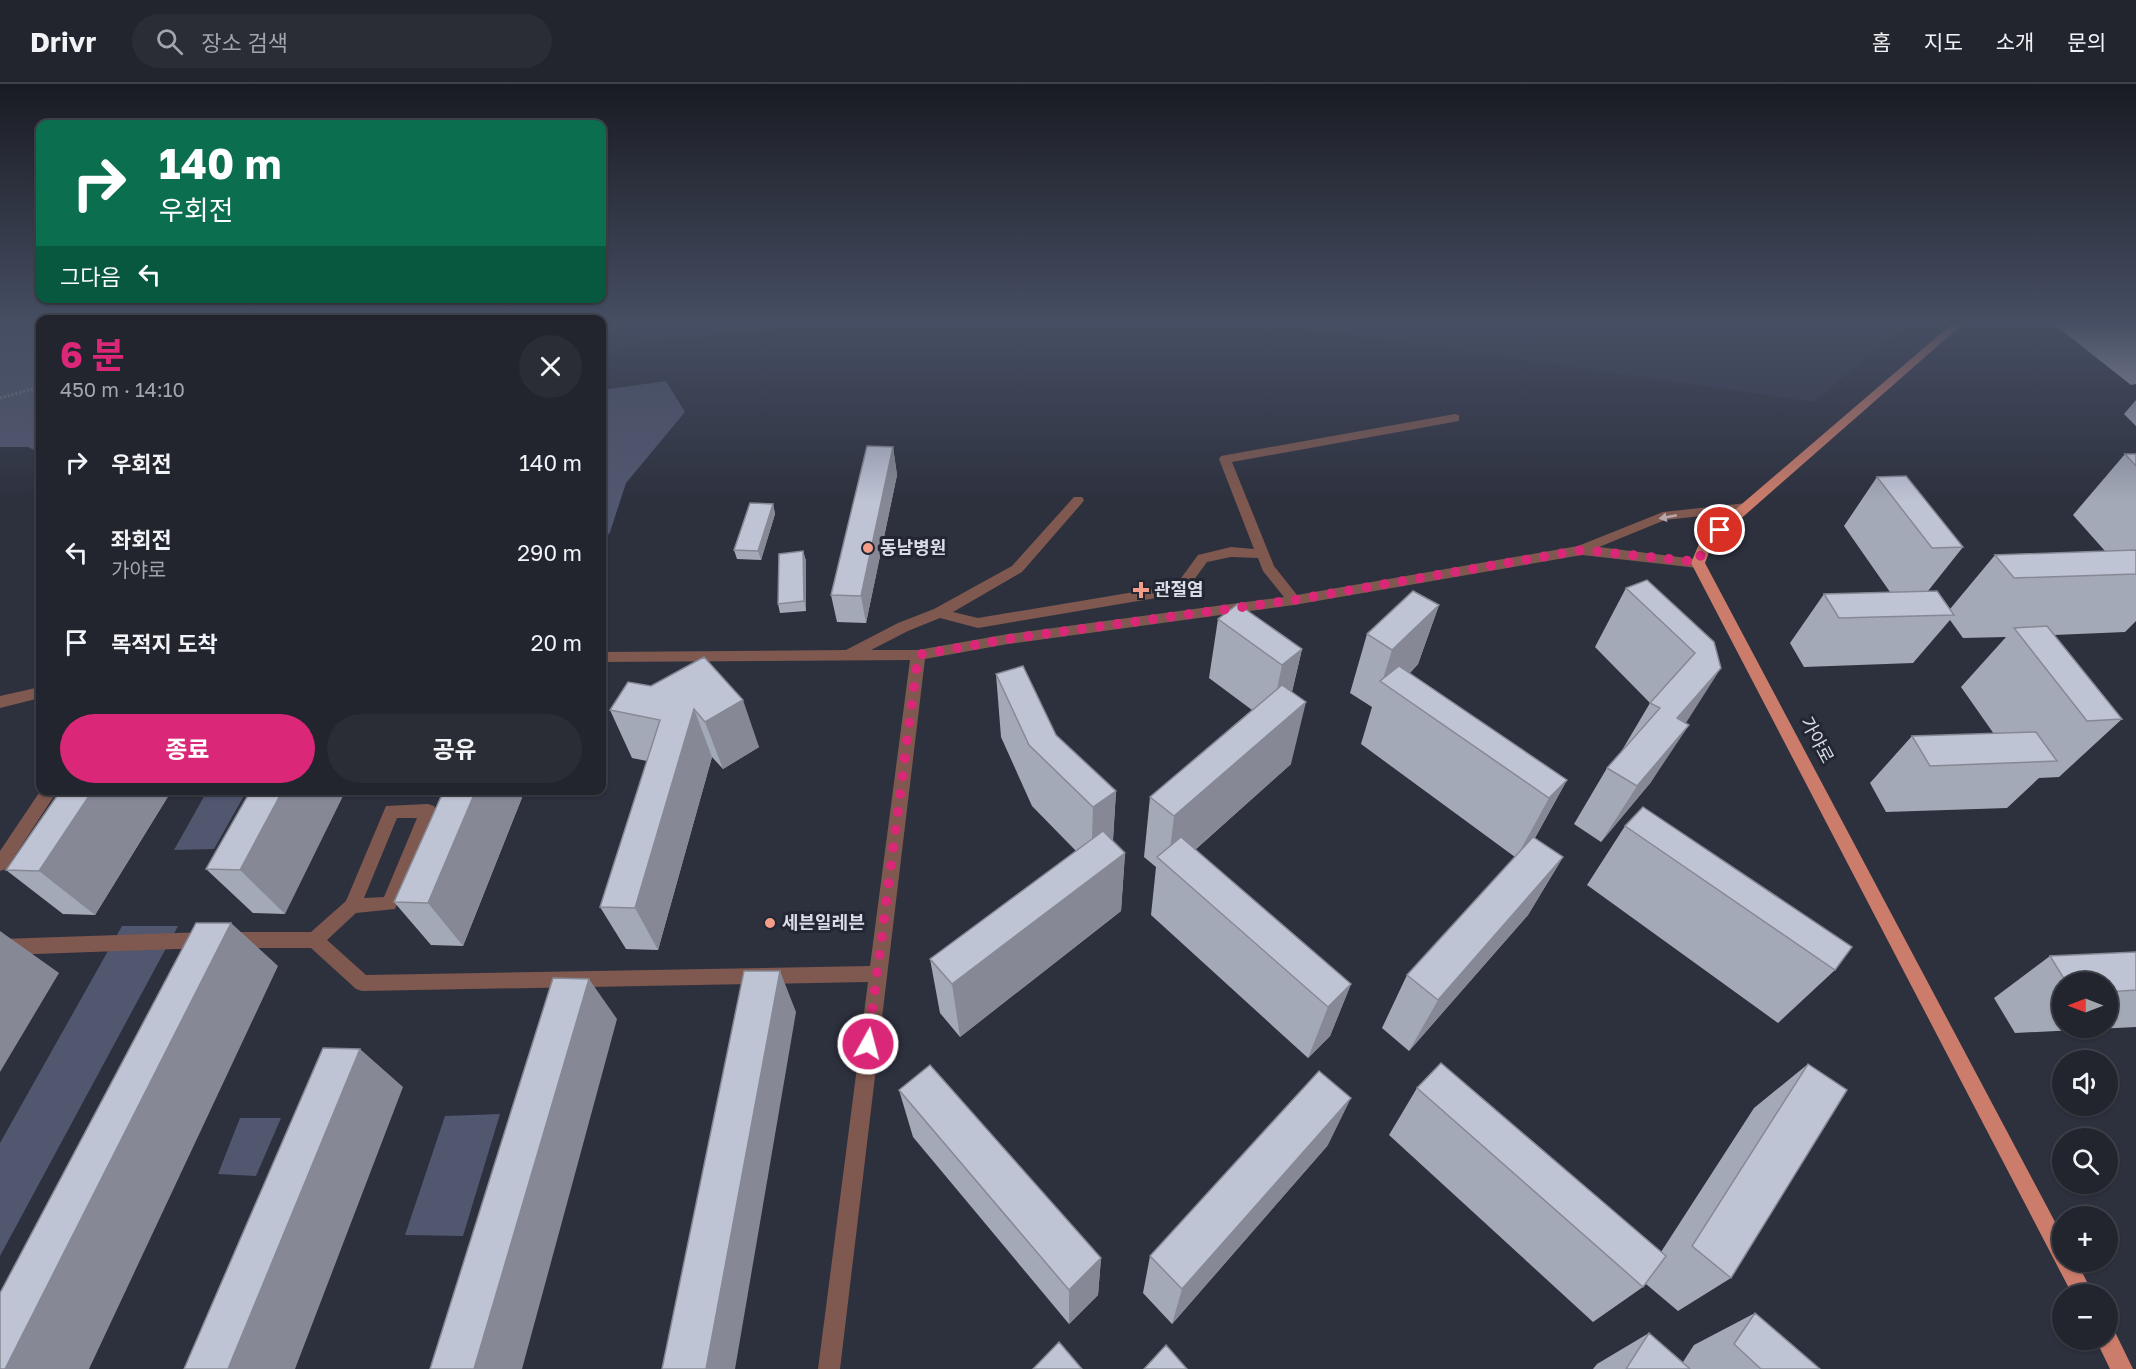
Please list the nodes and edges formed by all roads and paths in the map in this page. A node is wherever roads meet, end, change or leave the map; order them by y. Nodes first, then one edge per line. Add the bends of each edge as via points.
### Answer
1 (1891, 382) edge
2 (36, 388) edge
3 (0, 398) edge
4 (1455, 418) dead end
5 (1078, 500) dead end
6 (1747, 507) junction
7 (1582, 550) junction
8 (1262, 554) junction
9 (1698, 562) junction
10 (1294, 600) junction
11 (939, 613) junction
12 (918, 655) junction
13 (848, 656) junction
14 (606, 657) edge
15 (36, 694) edge
16 (0, 702) edge
17 (47, 795) edge
18 (0, 864) edge
19 (352, 906) junction
20 (203, 940) junction
21 (315, 940) junction
22 (0, 948) edge
23 (192, 961) edge
24 (876, 974) junction
25 (560, 979) junction
26 (554, 1000) edge
27 (2052, 1236) edge
28 (2112, 1350) edge
29 (829, 1369) edge
30 (2122, 1369) edge

1 - 6 main road
2 - 3 path
4 - 8 street via 1225,459
5 - 11 street via 1017,569
6 -> 7 street via 1663,516
6 - 9 main road via 1706,542
7 - 9 street
7 - 10 street
8 - 10 street via 1268,568
8 - 11 street via 1231,552 1203,558 1180,589 1100,604 978,623
9 - 27 main road, 가야로
10 - 12 street
11 - 13 street
12 - 13 street
12 - 24 street
13 - 14 street
15 - 16 street
17 - 18 street
19 - 19 street via 393,811 428,811 389,904
19 - 21 street
20 - 21 street
20 - 22 street
20 - 23 street
21 - 25 street via 362,983
24 - 25 street
24 - 29 street
25 - 26 street
28 - 30 main road

